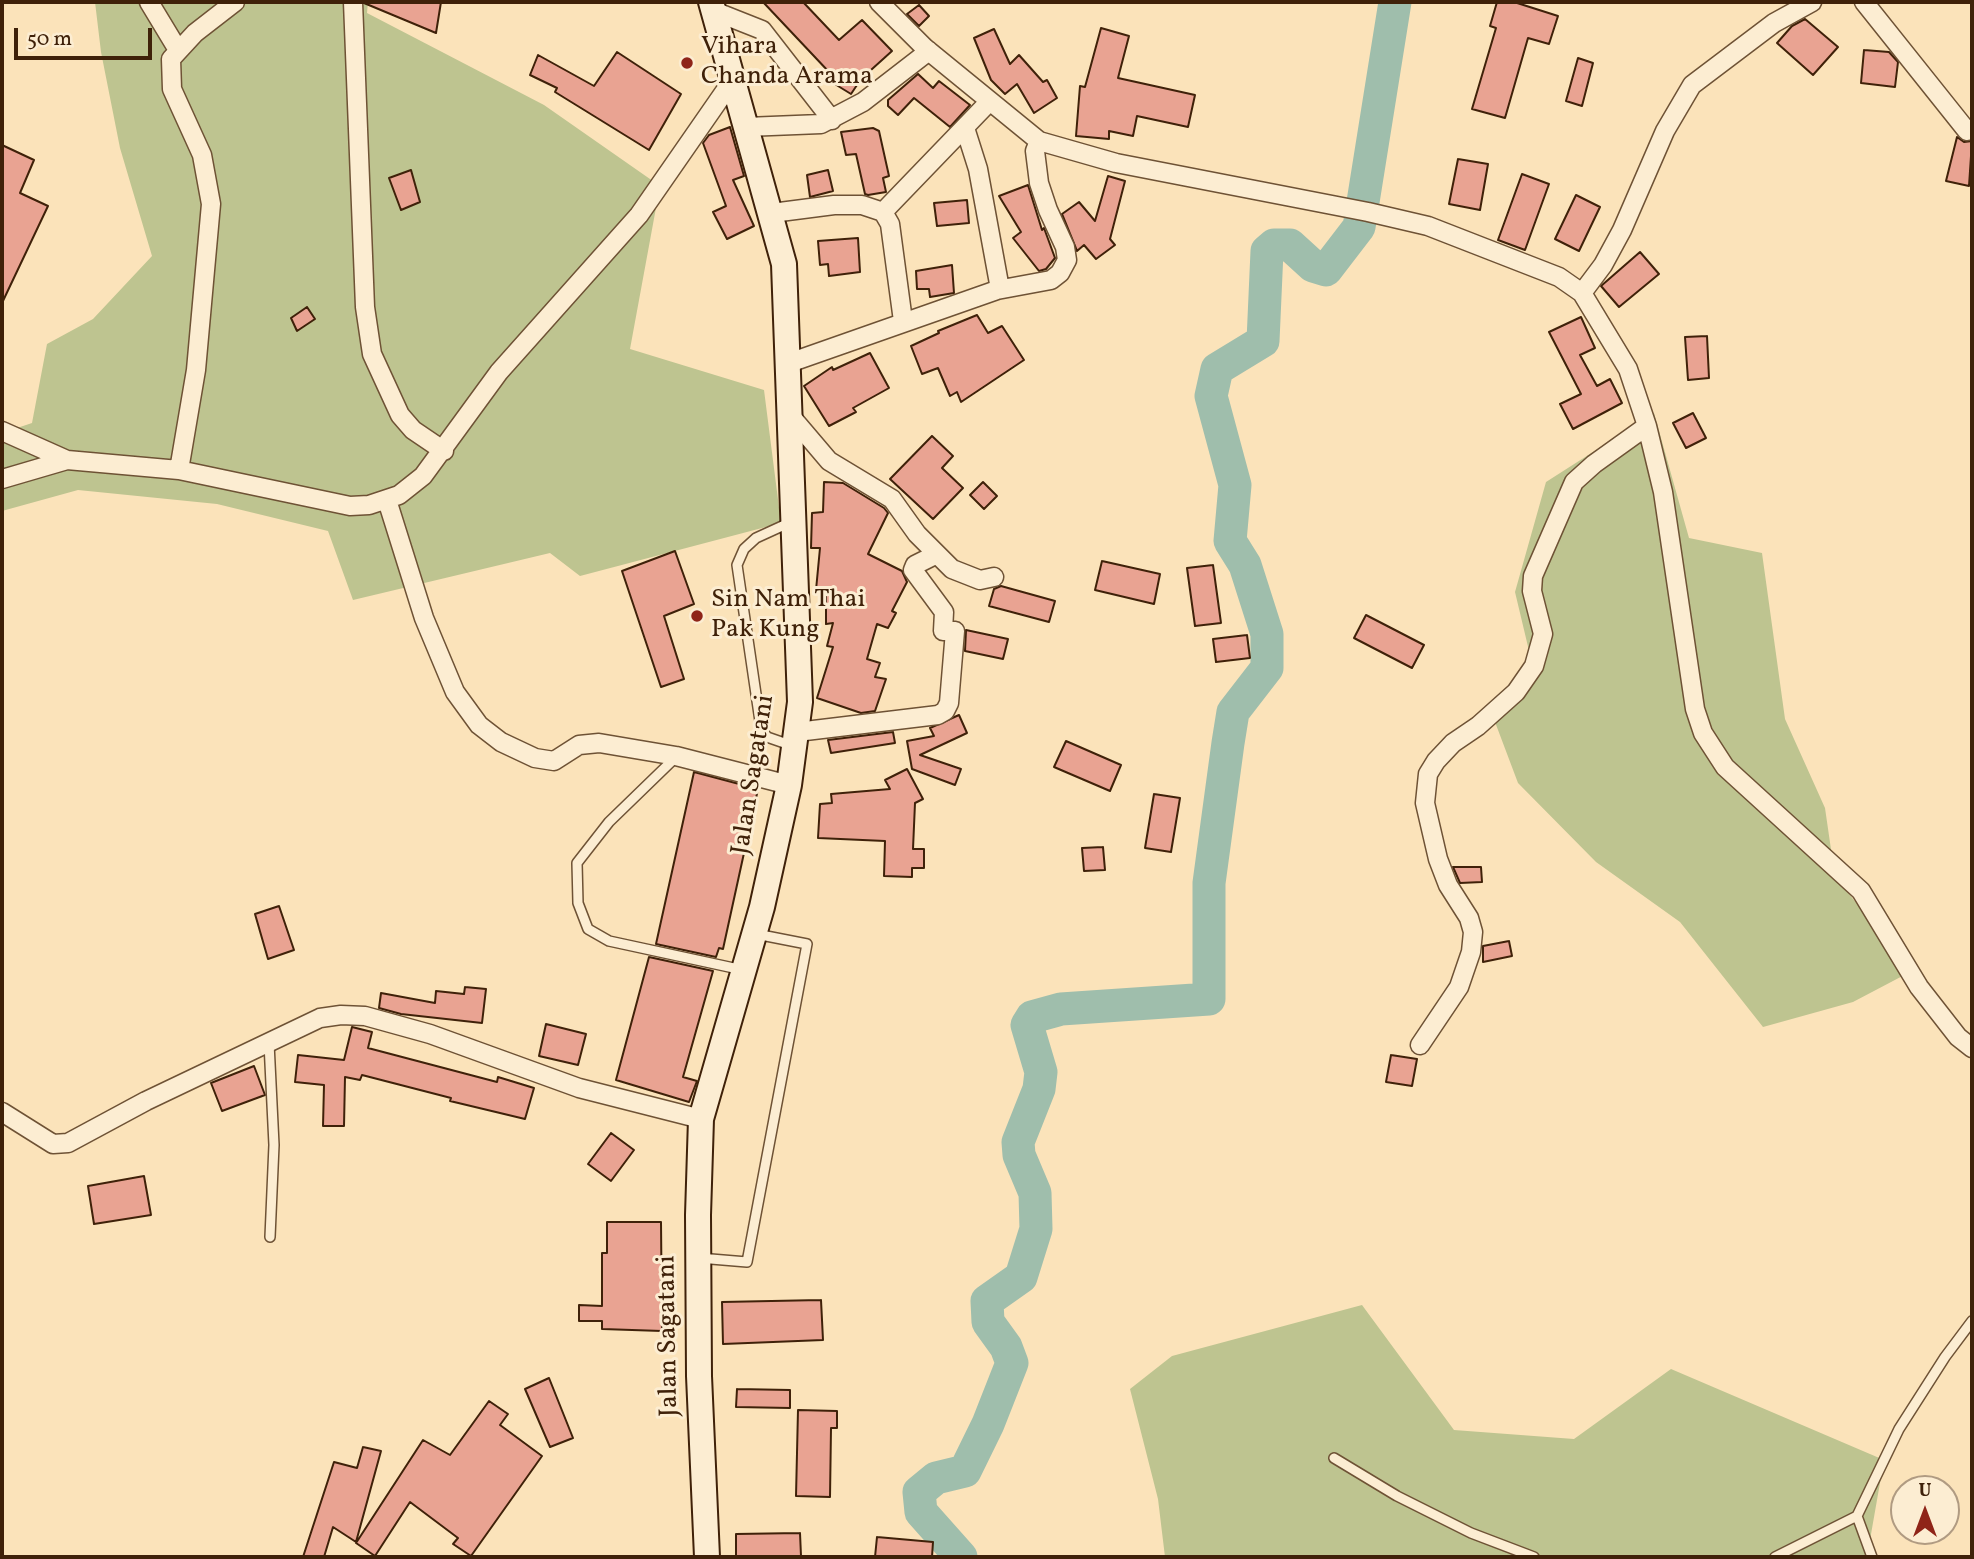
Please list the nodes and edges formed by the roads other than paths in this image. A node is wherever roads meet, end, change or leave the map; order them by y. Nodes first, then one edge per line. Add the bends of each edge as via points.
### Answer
1 (149, 2) edge
2 (234, 2) edge
3 (353, 2) edge
4 (1812, 2) edge
5 (1864, 2) edge
6 (888, 5) edge
7 (713, 6) edge
8 (178, 50) junction
9 (929, 51) junction
10 (732, 81) junction
11 (989, 102) junction
12 (832, 120) junction
13 (746, 127) junction
14 (965, 128) junction
15 (1967, 131) dead end
16 (1039, 141) junction
17 (883, 212) junction
18 (772, 213) junction
19 (1000, 289) junction
20 (1582, 293) junction
21 (903, 321) junction
22 (789, 363) junction
23 (789, 414) junction
24 (1647, 426) junction
25 (2, 431) edge
26 (444, 451) junction
27 (67, 460) junction
28 (179, 470) junction
29 (2, 479) edge
30 (387, 500) junction
31 (794, 522) junction
32 (937, 554) junction
33 (994, 577) dead end
34 (796, 739) junction
35 (676, 756) junction
36 (789, 785) junction
37 (755, 934) junction
38 (744, 970) junction
39 (269, 1043) junction
40 (1420, 1045) dead end
41 (1972, 1048) edge
42 (2, 1112) edge
43 (701, 1119) junction
44 (270, 1237) dead end
45 (698, 1258) junction
46 (1972, 1321) edge
47 (1334, 1458) dead end
48 (1857, 1516) junction
49 (707, 1557) edge
50 (1534, 1557) edge
51 (1776, 1557) edge
52 (1871, 1557) edge

1 - 8 street
2 - 8 street
3 - 26 street via 365,307 372,354 400,415
4 - 20 street via 1774,23 1692,85 1665,131 1622,230
5 - 15 street
6 - 9 street
7 - 10 street, Jalan Sagatani
7 - 12 street via 768,35
8 - 28 street via 171,58 172,89 202,155 211,204 196,370
9 - 11 street
9 - 12 street
10 - 13 street, Jalan Sagatani
10 - 26 street via 639,215 499,372
11 - 14 street
11 - 16 street
12 - 13 street via 808,127
13 - 18 street, Jalan Sagatani
14 - 17 street
14 - 19 street via 978,169
16 - 19 street via 1035,151 1040,183 1067,260 1051,280
16 - 20 street via 1116,163 1428,226 1559,277
17 - 18 street via 862,205 834,205
17 - 21 street via 890,224
18 - 22 street, Jalan Sagatani via 784,264
19 - 21 street
20 - 24 street via 1628,369
21 - 22 street
22 - 23 street, Jalan Sagatani
23 - 31 street, Jalan Sagatani
23 - 32 street via 829,461 892,499 916,534
24 - 40 street via 1574,482 1533,576 1532,591 1543,634 1534,666 1516,692 1453,744 1428,774 1425,803 1438,859 1473,932 1459,988
24 - 41 street via 1662,492 1695,709 1703,733 1725,767 1861,891 1919,988
25 - 27 street
26 - 30 street via 410,489
27 - 28 street
27 - 29 street
28 - 30 street via 350,506
30 - 35 street via 424,618 455,692 479,725 501,742 546,760 562,758 585,743
31 - 34 street, Jalan Sagatani via 800,702
31 - 34 lane via 756,538 737,565 761,727 767,737
32 - 33 street via 969,578
32 - 34 street via 912,570 944,612 943,631 956,631 945,711
34 - 36 street, Jalan Sagatani
35 - 36 street
35 - 38 lane via 608,822 577,863 578,903 587,929 609,942
36 - 37 street, Jalan Sagatani
37 - 38 street, Jalan Sagatani
37 - 45 lane via 807,944 747,1262
38 - 43 street, Jalan Sagatani
39 - 42 street via 68,1143 53,1144
39 - 43 street via 320,1018 365,1016 430,1034 579,1088
39 - 44 lane via 274,1145
43 - 45 street, Jalan Sagatani
45 - 49 street, Jalan Sagatani
46 - 48 lane via 1899,1429
47 - 50 lane via 1446,1520
48 - 51 lane
48 - 52 lane

